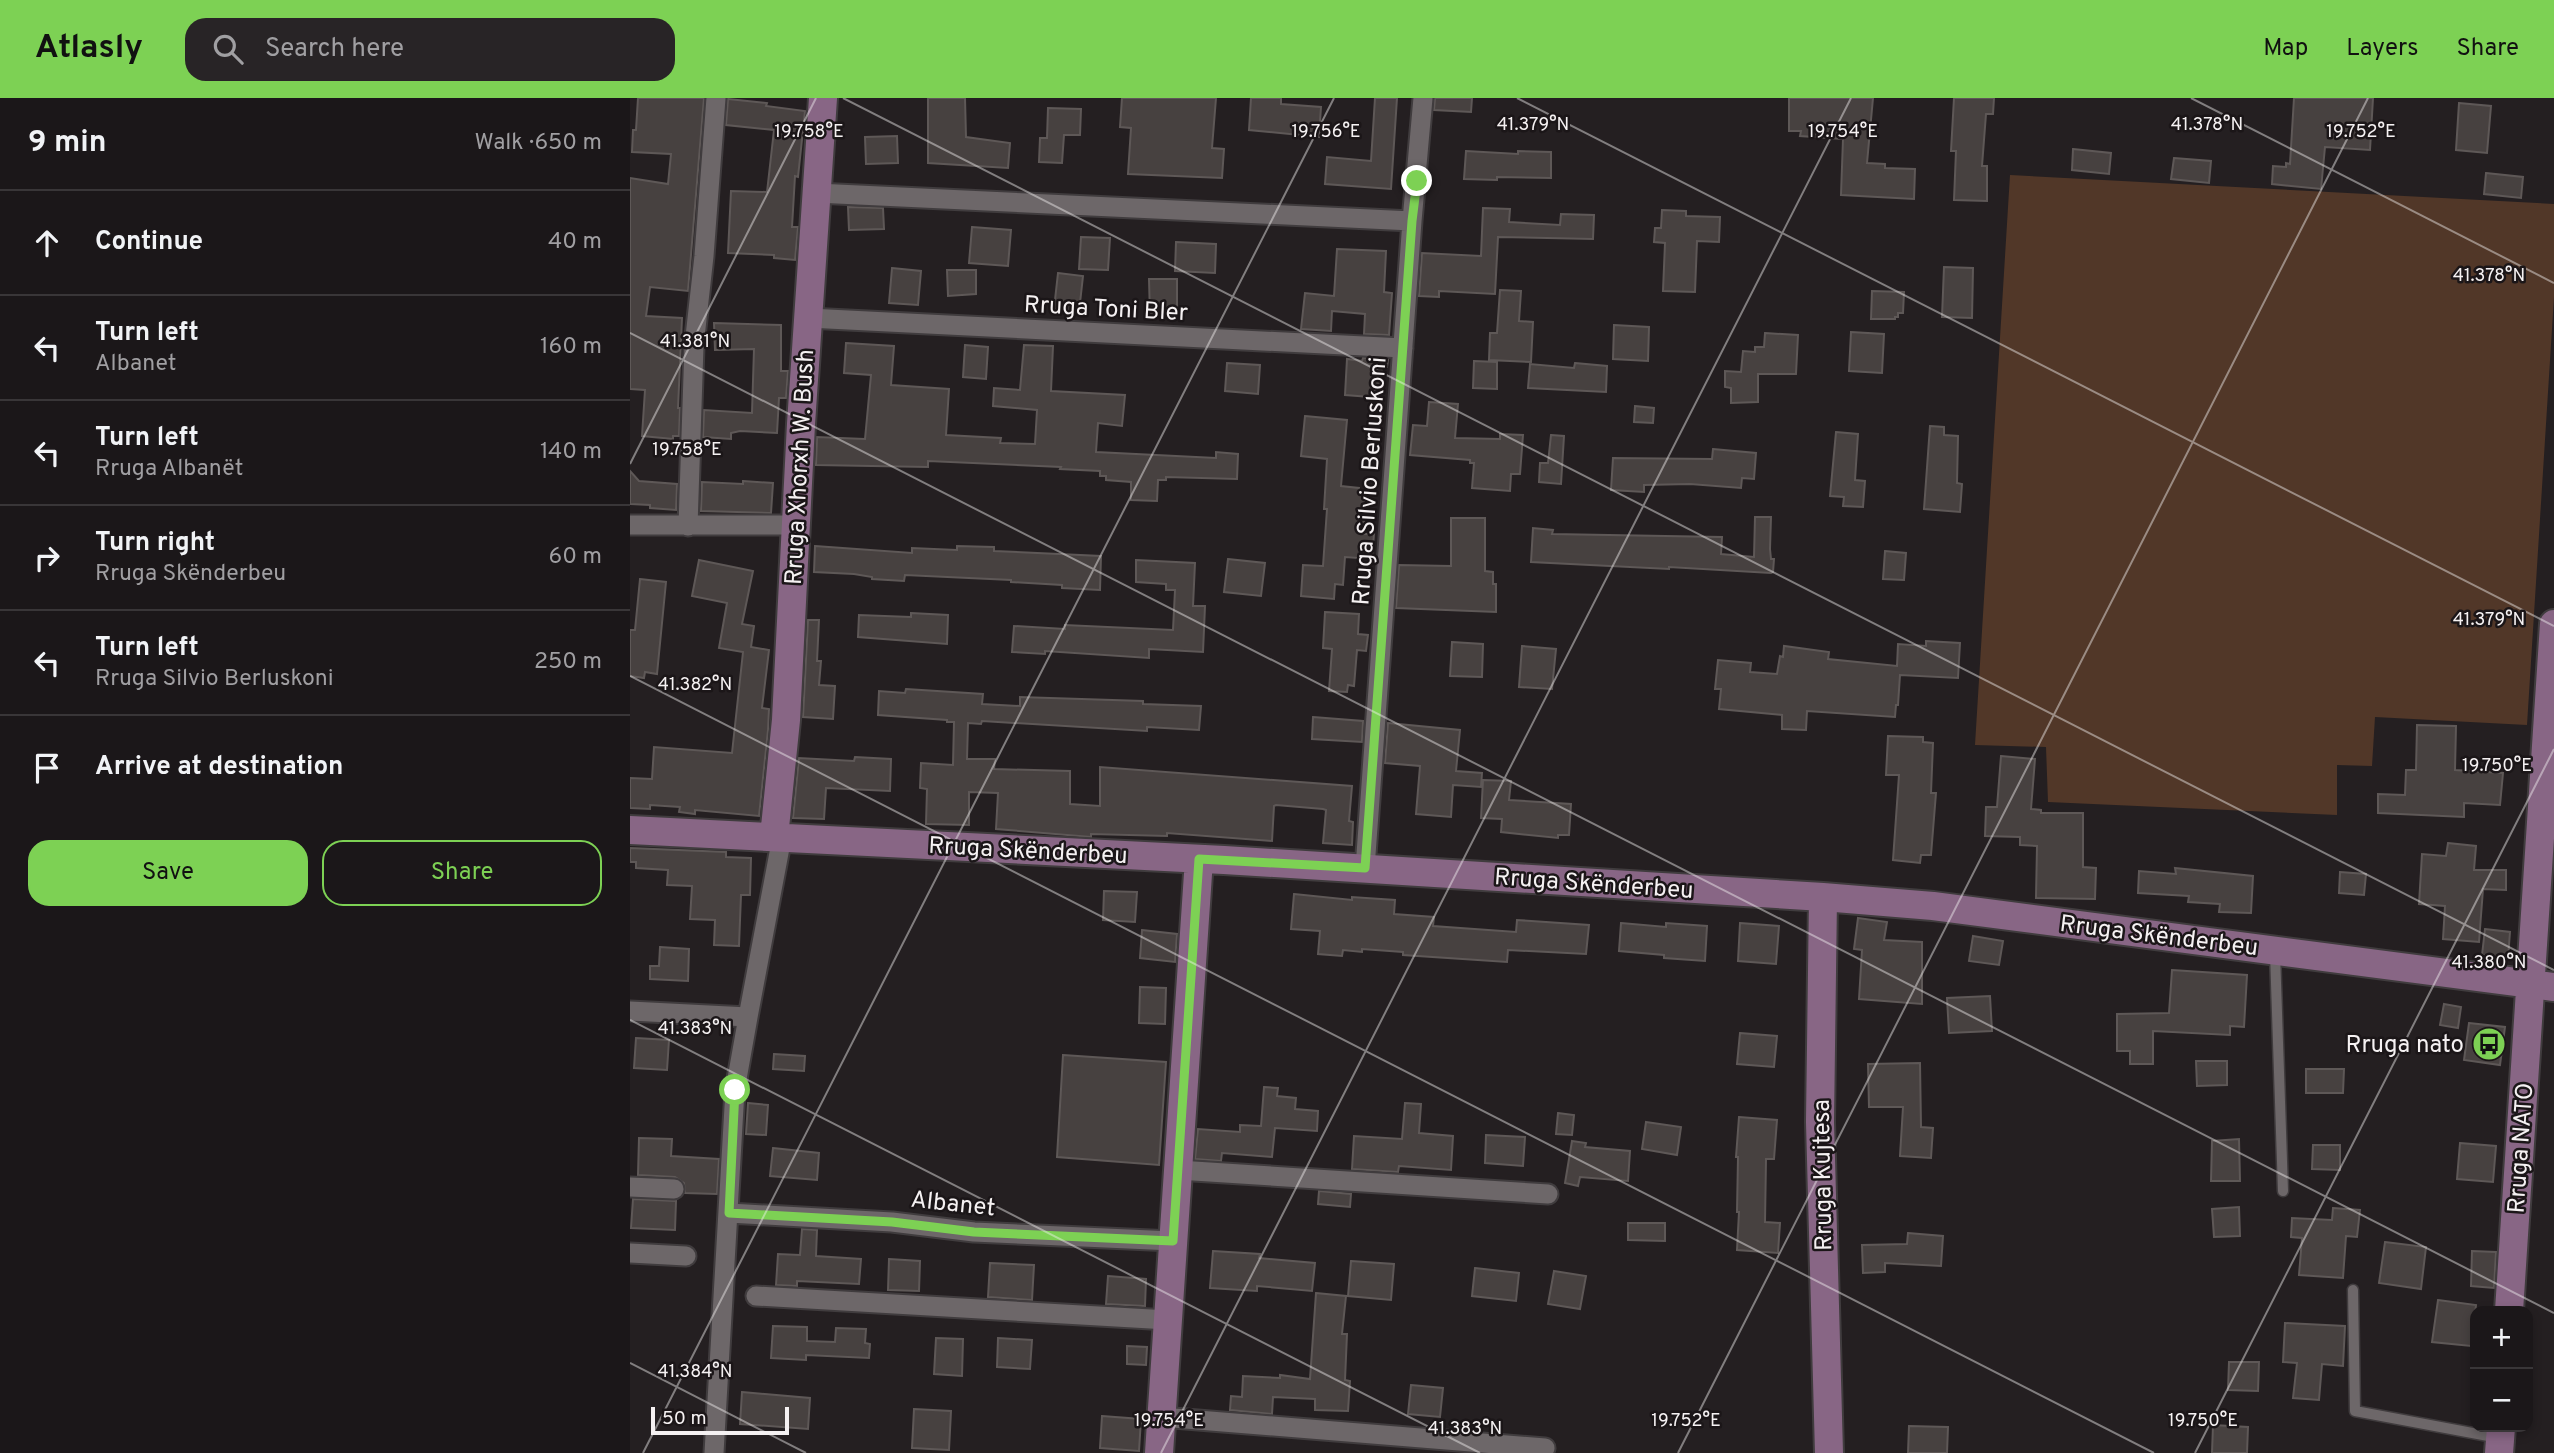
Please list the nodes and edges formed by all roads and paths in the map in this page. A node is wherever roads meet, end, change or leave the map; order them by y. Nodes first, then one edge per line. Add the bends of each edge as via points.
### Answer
1 (716, 98) edge
2 (823, 98) edge
3 (1423, 98) edge
4 (816, 193) junction
5 (1412, 221) junction
6 (808, 318) junction
7 (1403, 348) junction
8 (630, 525) edge
9 (795, 525) junction
10 (688, 526) junction
11 (2554, 624) edge
12 (630, 831) edge
13 (778, 837) junction
14 (1199, 859) junction
15 (1365, 868) junction
16 (1823, 897) junction
17 (2275, 949) junction
18 (2543, 986) edge
19 (630, 1011) edge
20 (748, 1017) junction
21 (1178, 1170) junction
22 (630, 1187) edge
23 (674, 1189) dead end
24 (2283, 1191) dead end
25 (1548, 1194) dead end
26 (729, 1213) junction
27 (1173, 1241) junction
28 (630, 1253) edge
29 (686, 1256) dead end
30 (2353, 1290) dead end
31 (756, 1296) dead end
32 (2510, 1306) edge
33 (1168, 1320) junction
34 (1161, 1417) junction
35 (2500, 1439) edge
36 (1545, 1448) dead end
37 (714, 1453) edge
38 (1159, 1453) edge
39 (1829, 1453) edge

1 - 10 street via 694,346
2 - 4 main road, Rruga Xhorxh W. Bush
3 - 5 street, Rruga Silvio Berluskoni
4 - 5 street
4 - 6 main road, Rruga Xhorxh W. Bush
5 - 7 street, Rruga Silvio Berluskoni
6 - 7 street, Rruga Toni Bler
6 - 9 main road, Rruga Xhorxh W. Bush
7 - 15 street, Rruga Silvio Berluskoni
8 - 10 street
9 - 10 street
9 - 13 main road, Rruga Xhorxh W. Bush
11 - 18 main road, Rruga NATO
12 - 13 main road, Rruga Skënderbeu
13 - 14 main road, Rruga Skënderbeu
13 - 20 street
14 - 15 main road, Rruga Skënderbeu
14 - 21 main road
15 - 16 main road, Rruga Skënderbeu
16 - 17 main road, Rruga Skënderbeu via 1933,906
16 - 39 main road, Rruga Kujtesa via 1820,1122
17 - 18 main road, Rruga Skënderbeu
17 - 24 lane
18 - 32 main road, Rruga NATO
19 - 20 street
20 - 26 street via 735,1090
21 - 25 street
21 - 27 main road
22 - 23 street
26 - 27 street, Albanet via 892,1222 974,1232
26 - 37 street
27 - 33 main road
28 - 29 street
30 - 35 lane via 2356,1410
31 - 33 street
33 - 34 main road
34 - 36 street
34 - 38 main road

